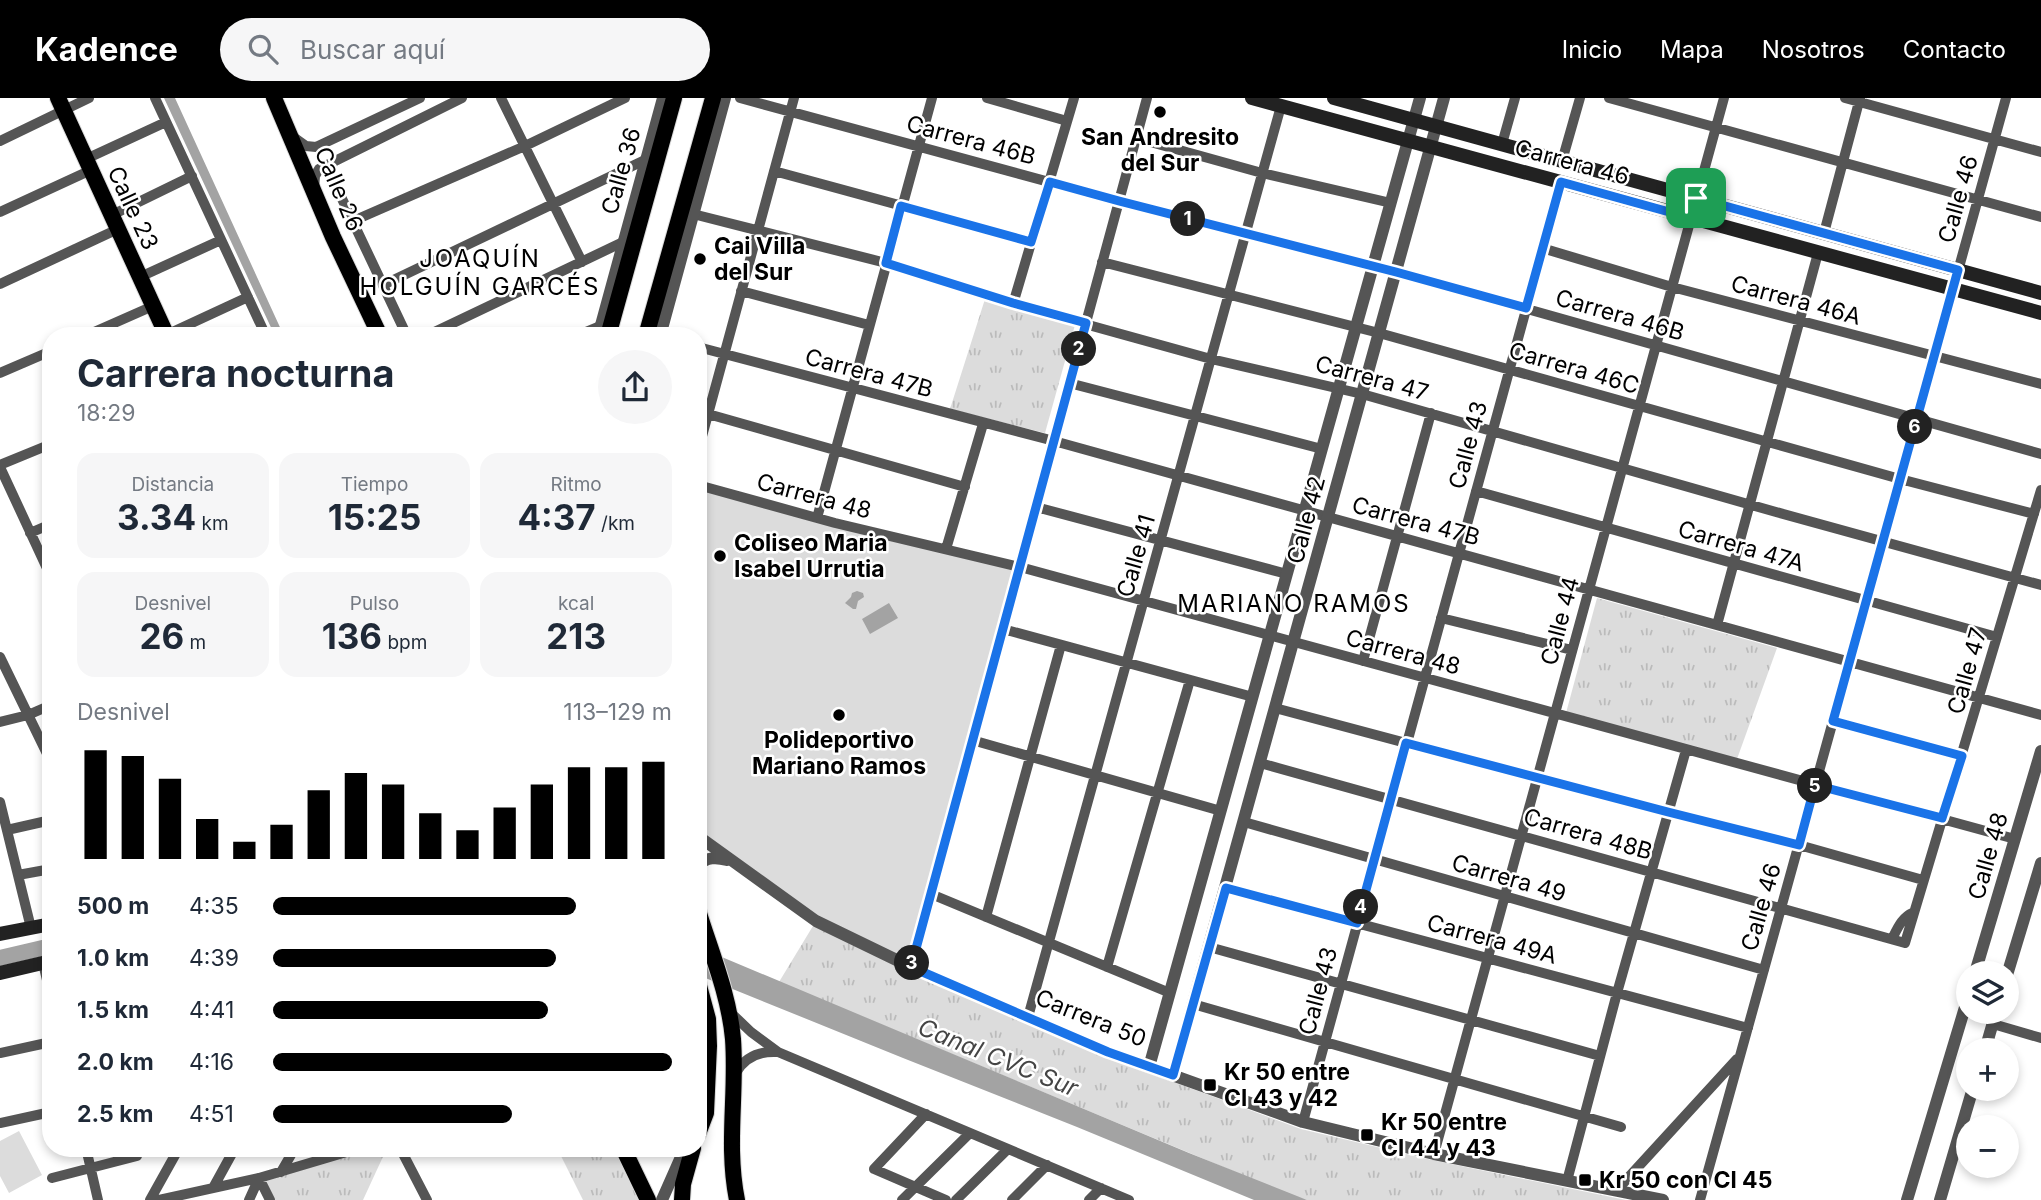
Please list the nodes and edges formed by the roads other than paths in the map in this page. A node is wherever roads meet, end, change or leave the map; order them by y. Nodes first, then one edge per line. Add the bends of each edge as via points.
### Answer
1 (89, 98) edge
2 (155, 98) edge
3 (274, 98) edge
4 (420, 98) edge
5 (463, 98) edge
6 (501, 98) edge
7 (625, 98) edge
8 (663, 98) edge
9 (674, 98) edge
10 (713, 98) edge
11 (725, 98) edge
12 (740, 98) edge
13 (794, 98) edge
14 (932, 98) edge
15 (987, 98) edge
16 (1074, 98) edge
17 (1147, 98) edge
18 (1252, 98) edge
19 (1334, 98) edge
20 (1420, 98) edge
21 (1444, 98) edge
22 (1515, 98) edge
23 (1580, 98) edge
24 (1609, 98) edge
25 (1724, 98) edge
26 (1846, 98) edge
27 (2006, 98) edge
28 (1350, 100) edge
29 (1859, 100) edge
30 (61, 104) edge
31 (1281, 106) junction
32 (790, 111) junction
33 (663, 119) junction
34 (1414, 120) junction
35 (1067, 121) junction
36 (166, 122) junction
37 (1437, 126) junction
38 (1716, 128) junction
39 (292, 136) junction
40 (1136, 138) junction
41 (1995, 139) junction
42 (0, 141) edge
43 (1408, 141) junction
44 (1502, 144) junction
45 (918, 145) junction
46 (525, 146) junction
47 (1431, 147) junction
48 (2041, 152) edge
49 (646, 159) junction
50 (1562, 161) junction
51 (1842, 163) junction
52 (88, 164) junction
53 (326, 165) junction
54 (774, 171) junction
55 (1262, 173) junction
56 (192, 177) junction
57 (1050, 182) junction
58 (1561, 182) junction
59 (315, 192) junction
60 (1696, 198) junction
61 (1978, 200) junction
62 (1119, 201) junction
63 (1391, 203) junction
64 (554, 204) junction
65 (901, 206) junction
66 (0, 212) edge
67 (693, 214) junction
68 (2041, 217) edge
69 (1691, 218) junction
70 (353, 221) junction
71 (115, 222) junction
72 (758, 230) junction
73 (1246, 233) junction
74 (1824, 233) junction
75 (221, 240) junction
76 (623, 242) junction
77 (1031, 242) junction
78 (1542, 248) junction
79 (1818, 253) junction
80 (582, 262) junction
81 (1102, 262) junction
82 (886, 263) junction
83 (1373, 267) junction
84 (1958, 270) junction
85 (1396, 272) junction
86 (140, 277) junction
87 (0, 284) edge
88 (383, 285) junction
89 (1672, 287) junction
90 (1953, 288) junction
91 (741, 291) junction
92 (2041, 293) edge
93 (1228, 296) junction
94 (248, 297) junction
95 (1013, 303) junction
96 (153, 306) junction
97 (1526, 308) junction
98 (2041, 313) edge
99 (1801, 322) junction
100 (1086, 323) junction
101 (869, 325) junction
102 (105, 327) edge
103 (163, 327) edge
104 (184, 327) edge
105 (262, 327) edge
106 (376, 327) edge
107 (403, 327) edge
108 (445, 327) edge
109 (603, 327) edge
110 (604, 327) edge
111 (649, 327) edge
112 (662, 327) edge
113 (1356, 327) junction
114 (1379, 333) junction
115 (1656, 345) junction
116 (707, 350) edge
117 (724, 354) junction
118 (42, 355) edge
119 (1935, 356) junction
120 (1211, 359) junction
121 (1509, 369) junction
122 (0, 373) edge
123 (1784, 381) junction
124 (1069, 383) junction
125 (2041, 384) edge
126 (852, 388) junction
127 (1339, 388) junction
128 (1362, 394) junction
129 (1639, 406) junction
130 (1431, 413) junction
131 (708, 414) junction
132 (1195, 416) junction
133 (707, 418) edge
134 (1917, 419) junction
135 (983, 424) junction
136 (1492, 431) junction
137 (1054, 441) junction
138 (1767, 442) junction
139 (42, 448) edge
140 (1322, 449) junction
141 (835, 450) junction
142 (2041, 454) edge
143 (0, 466) edge
144 (1622, 468) junction
145 (1178, 475) junction
146 (1900, 480) junction
147 (707, 487) edge
148 (965, 487) junction
149 (1476, 491) junction
150 (2041, 491) edge
151 (1750, 504) junction
152 (1036, 507) junction
153 (1305, 511) junction
154 (2034, 514) junction
155 (817, 518) junction
156 (1328, 518) junction
157 (42, 528) edge
158 (1606, 528) junction
159 (30, 533) junction
160 (1397, 536) junction
161 (1161, 539) junction
162 (1883, 542) junction
163 (946, 550) junction
164 (1459, 552) junction
165 (42, 558) edge
166 (1735, 564) junction
167 (1020, 567) junction
168 (1287, 574) junction
169 (2015, 578) junction
170 (2041, 584) edge
171 (1589, 589) junction
172 (1143, 601) junction
173 (1866, 602) junction
174 (1441, 618) junction
175 (1717, 625) junction
176 (1003, 629) junction
177 (1270, 636) junction
178 (1997, 637) junction
179 (1294, 642) junction
180 (1061, 645) junction
181 (1572, 650) junction
182 (0, 657) edge
183 (1363, 661) junction
184 (1126, 663) junction
185 (1849, 663) junction
186 (3, 673) edge
187 (1424, 678) junction
188 (1190, 680) junction
189 (1253, 698) junction
190 (1979, 699) junction
191 (1275, 708) junction
192 (42, 709) edge
193 (1555, 714) junction
194 (28, 715) junction
195 (2041, 715) edge
196 (1833, 721) junction
197 (0, 722) edge
198 (972, 740) junction
199 (1406, 743) junction
200 (42, 744) edge
201 (1686, 750) junction
202 (2041, 751) edge
203 (1962, 756) junction
204 (1030, 757) junction
205 (1260, 764) junction
206 (1095, 775) junction
207 (1537, 778) junction
208 (1815, 785) junction
209 (1157, 793) junction
210 (1391, 800) junction
211 (0, 802) edge
212 (1221, 811) junction
213 (1668, 812) junction
214 (1942, 818) junction
215 (42, 822) edge
216 (1244, 822) junction
217 (7, 830) junction
218 (1521, 836) junction
219 (2015, 839) junction
220 (707, 843) edge
221 (1799, 845) junction
222 (1374, 859) junction
223 (707, 860) edge
224 (733, 862) junction
225 (2041, 863) edge
226 (42, 871) edge
227 (1652, 872) junction
228 (18, 875) junction
229 (1923, 880) junction
230 (1226, 888) junction
231 (931, 894) junction
232 (1505, 896) junction
233 (1781, 908) junction
234 (1914, 912) junction
235 (986, 917) junction
236 (1357, 923) junction
237 (42, 926) edge
238 (31, 928) junction
239 (1634, 933) junction
240 (0, 934) edge
241 (707, 937) edge
242 (1892, 939) junction
243 (1048, 943) junction
244 (1906, 943) joint
245 (1209, 947) junction
246 (1488, 958) junction
247 (1979, 961) edge
248 (2011, 961) edge
249 (42, 963) edge
250 (911, 967) junction
251 (1107, 967) junction
252 (1763, 970) junction
253 (0, 973) edge
254 (1340, 984) junction
255 (1170, 993) junction
256 (1617, 993) junction
257 (726, 1002) junction
258 (1193, 1004) junction
259 (1028, 1017) junction
260 (1471, 1020) junction
261 (707, 1021) edge
262 (1960, 1024) edge
263 (2009, 1024) edge
264 (707, 1028) edge
265 (1748, 1028) junction
266 (709, 1031) junction
267 (2041, 1038) edge
268 (1324, 1041) junction
269 (707, 1042) edge
270 (42, 1044) edge
271 (778, 1052) junction
272 (0, 1053) edge
273 (1600, 1056) junction
274 (1740, 1056) junction
275 (1149, 1067) junction
276 (1173, 1075) junction
277 (1455, 1078) junction
278 (733, 1079) junction
279 (1969, 1101) edge
280 (42, 1114) edge
281 (926, 1114) junction
282 (1585, 1115) junction
283 (1303, 1122) junction
284 (0, 1124) edge
285 (1621, 1127) dead end
286 (970, 1133) junction
287 (1008, 1149) junction
288 (1434, 1154) junction
289 (88, 1157) edge
290 (133, 1157) edge
291 (174, 1157) edge
292 (230, 1157) edge
293 (290, 1157) edge
294 (327, 1157) edge
295 (405, 1157) edge
296 (627, 1157) edge
297 (681, 1157) edge
298 (690, 1157) edge
299 (1047, 1165) junction
300 (91, 1168) junction
301 (281, 1172) junction
302 (52, 1178) dead end
303 (259, 1178) junction
304 (1567, 1181) junction
305 (1912, 1186) junction
306 (915, 1187) junction
307 (213, 1188) junction
308 (1101, 1188) junction
309 (1616, 1191) junction
310 (197, 1196) edge
311 (646, 1198) edge
312 (1938, 1199) edge
313 (98, 1200) edge
314 (150, 1200) edge
315 (159, 1200) edge
316 (249, 1200) edge
317 (270, 1200) edge
318 (427, 1200) edge
319 (662, 1200) edge
320 (682, 1200) edge
321 (737, 1200) edge
322 (902, 1200) edge
323 (946, 1200) edge
324 (956, 1200) edge
325 (1012, 1200) edge
326 (1089, 1200) edge
327 (1129, 1200) edge
328 (1662, 1200) edge
329 (1700, 1200) edge
330 (1908, 1200) edge
331 (1915, 1200) edge

1 - 30 street
2 - 36 street
3 - 39 main road, Calle 26
4 - 39 street via 316,147
5 - 53 street
6 - 46 street
7 - 46 street
8 - 33 street, Calle 36
9 - 33 main road
10 - 111 main road
11 - 67 street
12 - 32 street, Carrera 46B
13 - 32 street
14 - 45 street
15 - 35 street
16 - 35 street
17 - 40 street
18 - 31 main road, Carrera 46
19 - 28 main road, Carrera 46
20 - 34 street, Calle 42
21 - 37 street, Calle 42
22 - 44 street
23 - 50 street
24 - 38 street
25 - 38 street, Calle 44
26 - 29 street
27 - 41 street, Calle 46
28 - 34 main road, Carrera 46
29 - 41 street
29 - 51 street
30 - 42 street
30 - 52 main road, Calle 23
31 - 43 main road, Carrera 46
31 - 55 street, Calle 41
32 - 45 street, Carrera 46B
32 - 54 street
33 - 49 street, Calle 36
33 - 110 main road
34 - 37 main road, Carrera 46
34 - 43 street, Calle 42
35 - 57 street
36 - 52 street
36 - 56 street
37 - 44 main road, Carrera 46
37 - 47 street, Calle 42
38 - 51 street
38 - 60 street, Calle 44
39 - 59 main road, Calle 26
40 - 55 street
40 - 62 street
41 - 48 street
41 - 61 street, Calle 46
43 - 47 main road, Carrera 46
43 - 63 street, Calle 42
44 - 50 main road, Carrera 46
45 - 57 street, Carrera 46B
45 - 65 street
46 - 64 street
46 - 70 street
47 - 58 main road, Carrera 46
47 - 85 street, Calle 42
49 - 64 street
49 - 76 street, Calle 36
50 - 60 main road, Carrera 46
51 - 61 street
51 - 74 street
52 - 66 street
52 - 71 main road, Calle 23
53 - 59 street via 314,176
53 - 70 street, Calle 26
54 - 65 street
54 - 72 street
55 - 63 street
55 - 73 street, Calle 41
56 - 71 street
56 - 75 street
57 - 62 street, Carrera 46B
57 - 77 street
58 - 69 main road, Carrera 46
58 - 78 street, Calle 43
59 - 106 main road, Calle 26
60 - 69 street, Calle 44
60 - 74 main road, Carrera 46
61 - 68 street
61 - 84 street, Calle 46
62 - 73 street, Carrera 46B
62 - 81 street
63 - 83 street, Calle 42
64 - 80 street
64 - 88 street
65 - 77 street
65 - 82 street
67 - 72 street, Carrera 47
67 - 112 street
69 - 79 main road, Carrera 46
69 - 89 street, Calle 44
70 - 88 street, Calle 26
71 - 86 main road, Calle 23
71 - 87 street
72 - 82 street, Carrera 47
72 - 91 street
73 - 83 street, Carrera 46B
73 - 93 street, Calle 41
74 - 84 main road, Carrera 46
75 - 86 street
75 - 94 street
76 - 80 street
76 - 109 street, Calle 36
77 - 95 street
78 - 89 street, Carrera 46A
78 - 97 street, Calle 43
79 - 90 main road, Carrera 46
79 - 99 street
80 - 108 street
81 - 93 street, Carrera 46C
81 - 100 street
82 - 95 street, Carrera 47
82 - 101 street
83 - 85 street, Carrera 46B
83 - 113 street, Calle 42
84 - 90 street, Calle 46
84 - 92 main road, Carrera 46
85 - 97 street, Carrera 46B
85 - 114 street, Calle 42
86 - 96 main road, Calle 23
88 - 107 street, Calle 26
89 - 99 street, Carrera 46A
89 - 115 street, Calle 44
90 - 98 main road, Carrera 46
90 - 119 street, Calle 46
91 - 101 street
91 - 117 street
93 - 113 street, Carrera 46C
93 - 120 street, Calle 41
94 - 104 street
94 - 105 street
95 - 100 street, Carrera 47
96 - 102 street
96 - 103 main road, Calle 23
97 - 115 street, Carrera 46B
97 - 121 street, Calle 43
99 - 119 street, Carrera 46A
99 - 123 street
100 - 120 street, Carrera 47
100 - 124 street
101 - 126 street
113 - 114 street, Carrera 46C
113 - 127 street, Calle 42
114 - 121 street, Carrera 46C
114 - 128 street, Calle 42
115 - 123 street, Carrera 46B
115 - 129 street, Calle 44
116 - 117 street, Carrera 47B
117 - 126 street, Carrera 47B
117 - 131 street
118 - 122 street
119 - 125 street, Carrera 46A
119 - 134 street, Calle 46
120 - 127 street, Carrera 47
120 - 132 street, Calle 41
121 - 129 street, Carrera 46C
121 - 136 street, Calle 43
123 - 134 street, Carrera 46B
123 - 138 street
124 - 132 street
124 - 137 street
126 - 135 street, Carrera 47B
126 - 141 street
127 - 128 street, Carrera 47
127 - 140 street, Calle 42
128 - 130 street, Carrera 47
128 - 156 street, Calle 42
129 - 138 street, Carrera 46C
129 - 144 street, Calle 44
130 - 136 street, Carrera 47
130 - 160 street
131 - 133 street
131 - 141 street
132 - 140 street
132 - 145 street, Calle 41
134 - 142 street, Carrera 46B
134 - 146 street, Calle 46
135 - 137 street, Carrera 47B
135 - 148 street
136 - 144 street, Carrera 47
136 - 149 street, Calle 43
137 - 145 street, Carrera 47B
137 - 152 street
138 - 146 street, Carrera 46C
138 - 151 street
139 - 143 street
140 - 153 street, Calle 42
141 - 148 street
141 - 155 street
143 - 159 street
144 - 151 street, Carrera 47
144 - 158 street, Calle 44
145 - 153 street, Carrera 47B
145 - 161 street, Calle 41
146 - 154 street, Carrera 46C
146 - 162 street, Calle 46
147 - 155 street, Carrera 48
148 - 163 street
149 - 158 street, Carrera 47A
149 - 164 street, Calle 43
150 - 154 street, Calle 47
151 - 162 street, Carrera 47
151 - 166 street
152 - 161 street
152 - 167 street
153 - 156 street, Carrera 47B
153 - 168 street, Calle 42
154 - 169 street, Calle 47
155 - 163 street, Carrera 48
156 - 160 street, Carrera 47B
156 - 179 street, Calle 42
157 - 159 street
158 - 166 street, Carrera 47A
158 - 171 street, Calle 44
159 - 165 street
160 - 164 street, Carrera 47B
160 - 183 street
161 - 168 street
161 - 172 street, Calle 41
162 - 169 street, Carrera 47
162 - 173 street, Calle 46
163 - 167 street, Carrera 48
164 - 171 street, Carrera 47B
164 - 174 street, Calle 43
166 - 173 street, Carrera 47A
166 - 175 street
167 - 172 street, Carrera 48
167 - 176 street
168 - 177 street, Calle 42
169 - 170 street, Carrera 47
169 - 178 street, Calle 47
171 - 175 street, Carrera 47B
171 - 181 street, Calle 44
172 - 177 street, Carrera 48
172 - 184 street, Calle 41
173 - 178 street, Carrera 47A
173 - 185 street, Calle 46
174 - 181 street
174 - 187 street, Calle 43
175 - 185 street, Carrera 47B
176 - 180 street
176 - 198 street
177 - 179 street, Carrera 48
177 - 189 street, Calle 42
178 - 190 street, Calle 47
179 - 183 street, Carrera 48
179 - 191 street, Calle 42
180 - 184 street
180 - 204 street
181 - 193 street, Calle 44
182 - 186 street
183 - 187 street, Carrera 48
184 - 188 street
184 - 206 street, Calle 41
185 - 190 street, Carrera 47B
185 - 196 street, Calle 46
186 - 194 street
187 - 193 street, Carrera 48
187 - 199 street, Calle 43
188 - 189 street
188 - 209 street
189 - 212 street, Calle 42
190 - 195 street, Carrera 47B
190 - 203 street, Calle 47
191 - 199 street
191 - 205 street, Calle 42
192 - 194 street
193 - 201 street, Carrera 48
193 - 207 street, Calle 44
194 - 197 street
194 - 200 street
196 - 203 street
196 - 208 street, Calle 46
198 - 204 street
198 - 231 street
199 - 207 street
199 - 210 street, Calle 43
201 - 208 street, Carrera 48
201 - 213 street
202 - 219 street, Calle 48
203 - 214 street, Calle 47
204 - 206 street
204 - 235 street
205 - 210 street, Carrera 48B
205 - 216 street, Calle 42
206 - 209 street
206 - 243 street, Calle 41
207 - 213 street
207 - 218 street, Calle 44
208 - 214 street, Carrera 48
208 - 221 street, Calle 46
209 - 212 street
209 - 251 street
210 - 218 street, Carrera 48B
210 - 222 street, Calle 43
211 - 217 street
212 - 255 street, Calle 42
213 - 221 street
213 - 227 street
214 - 219 street, Carrera 48
214 - 229 street, Calle 47
215 - 217 street
216 - 222 street, Carrera 49
216 - 230 street, Calle 42
217 - 228 street
218 - 227 street, Carrera 48B
218 - 232 street, Calle 44
219 - 247 street, Calle 48
220 - 224 street, Carrera 50
221 - 229 street
221 - 233 street, Calle 46
222 - 232 street, Carrera 49
222 - 236 street, Calle 43
223 - 224 street
224 - 250 street, Carrera 50 via 816,921
225 - 248 street
226 - 228 street
227 - 233 street, Carrera 48B
227 - 239 street
228 - 238 street
229 - 234 street, Calle 47
230 - 236 street, Carrera 49A
230 - 245 street, Calle 42
231 - 235 street
231 - 250 street
232 - 239 street, Carrera 49
232 - 246 street, Calle 44
233 - 242 street, Carrera 48B
233 - 252 street, Calle 46
234 - 242 street via 1900,922
234 - 244 street, Calle 47
235 - 243 street
236 - 246 street, Carrera 49A
236 - 254 street, Calle 43
237 - 238 main road
238 - 240 main road
239 - 252 street, Carrera 49
239 - 256 street
241 - 257 main road
242 - 244 street, Carrera 48B
243 - 251 street
243 - 259 street, Calle 41
245 - 254 street
245 - 258 street, Calle 42
246 - 256 street, Carrera 49A
246 - 260 street, Calle 44
249 - 253 main road
250 - 259 street, Carrera 50
251 - 255 street
252 - 265 street, Calle 46
254 - 260 street
254 - 268 street, Calle 43
255 - 275 street, Calle 42
256 - 265 street, Carrera 49A
256 - 273 street
257 - 271 street via 751,1032
257 - 278 main road
258 - 268 street
258 - 276 street, Calle 42
259 - 275 street, Carrera 50
260 - 273 street
260 - 277 street, Calle 44
261 - 266 main road
262 - 305 street
263 - 267 street
264 - 266 street
265 - 274 street, Calle 46
266 - 269 main road
268 - 277 street
268 - 283 street, Calle 43
270 - 272 street
271 - 278 street via 751,1057
271 - 281 street
273 - 282 street
274 - 309 street
274 - 329 street, Calle 46
275 - 276 street, Carrera 50
276 - 283 street, Carrera 50
277 - 282 street
277 - 288 street, Calle 44
278 - 321 main road via 730,1146
279 - 312 street
280 - 284 street
281 - 286 street
281 - 306 street via 874,1169
282 - 285 street
282 - 304 street
283 - 288 street, Carrera 50
286 - 287 street
286 - 306 street
287 - 299 street
287 - 324 street
288 - 304 street, Carrera 50
289 - 300 street
290 - 300 street
291 - 314 street
292 - 307 street
293 - 301 street
294 - 301 street
295 - 318 street
296 - 311 main road
297 - 319 street
298 - 320 main road
299 - 308 street
299 - 325 street
300 - 302 street
300 - 313 street
301 - 303 street
303 - 307 street
303 - 316 street
303 - 317 street
304 - 309 street, Carrera 50
305 - 330 street
305 - 331 street
306 - 322 street
306 - 323 street
307 - 310 street
308 - 326 street
308 - 327 street
309 - 328 street, Carrera 50
310 - 315 street

